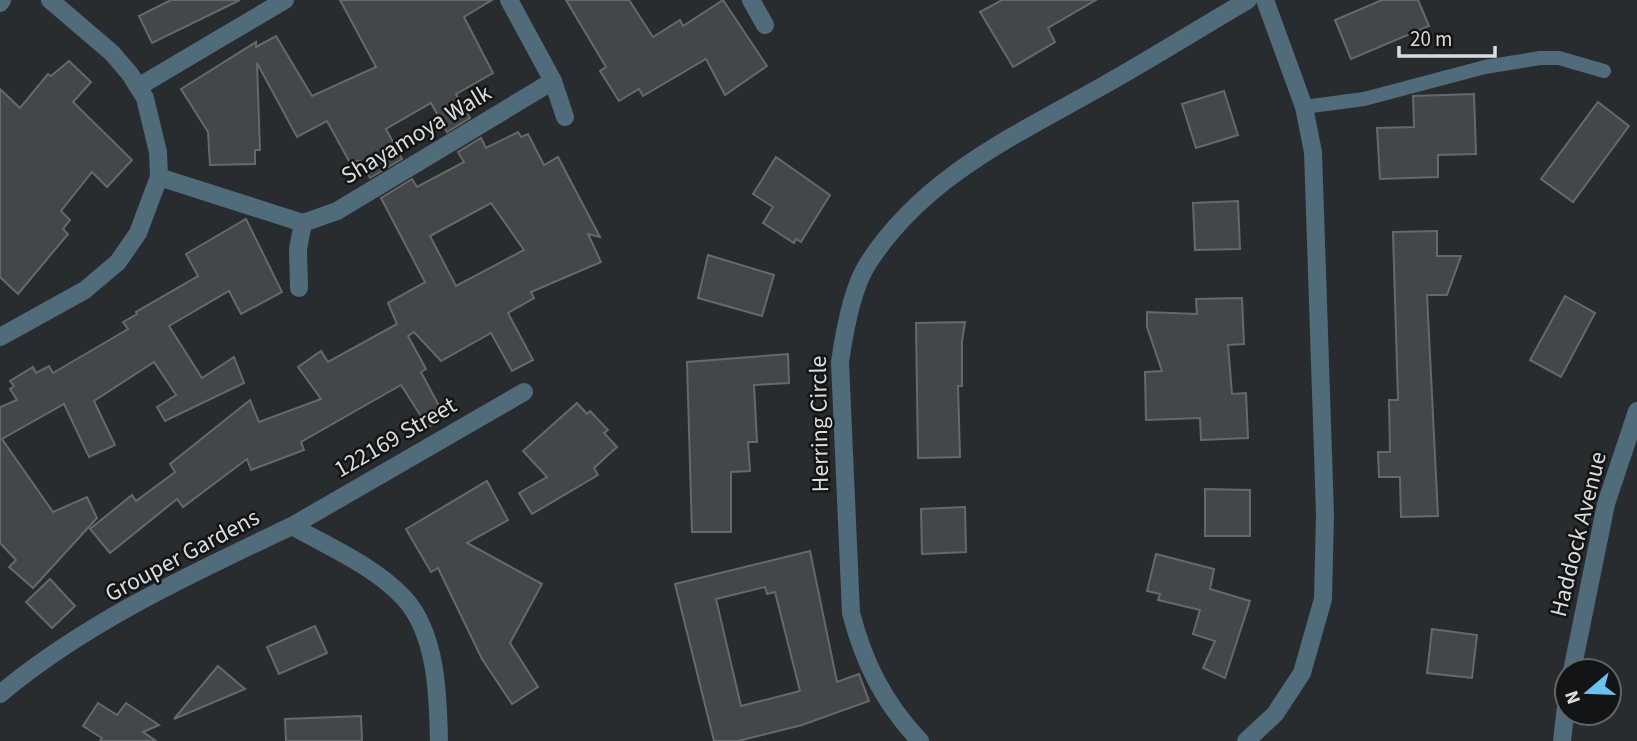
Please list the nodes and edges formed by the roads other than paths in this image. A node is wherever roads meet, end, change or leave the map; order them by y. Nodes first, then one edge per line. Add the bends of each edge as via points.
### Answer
1 (50, 0) edge
2 (285, 0) edge
3 (509, 0) edge
4 (751, 0) edge
5 (1248, 0) edge
6 (1265, 0) edge
7 (765, 25) dead end
8 (1604, 71) dead end
9 (553, 81) junction
10 (138, 86) junction
11 (1304, 107) junction
12 (565, 117) dead end
13 (159, 177) junction
14 (303, 223) junction
15 (299, 288) dead end
16 (0, 337) edge
17 (524, 392) dead end
18 (1637, 411) edge
19 (292, 526) junction
20 (1575, 657) edge
21 (0, 694) edge
22 (439, 741) edge
23 (920, 741) edge
24 (1246, 741) edge

1 - 10 street via 112,53
2 - 10 street
3 - 9 street
4 - 7 street
5 - 23 street, Herring Circle via 993,146 905,217 866,267 844,330 840,362 851,613 874,679 897,716
6 - 11 street
8 - 11 lane via 1559,58 1521,60 1364,99
9 - 12 street
9 - 14 street, Shayamoya Walk via 337,211
10 - 13 street via 158,152
11 - 24 street via 1313,152 1325,514 1323,599 1302,673 1275,714
13 - 14 street
13 - 16 street via 138,233 118,262 85,290
14 - 15 street
17 - 19 street, 122169 Street
18 - 20 street, Haddock Avenue via 1606,504
19 - 21 street, Grouper Gardens via 163,588 45,660
19 - 22 street, Grouper Gardens via 362,565 406,600 428,647

